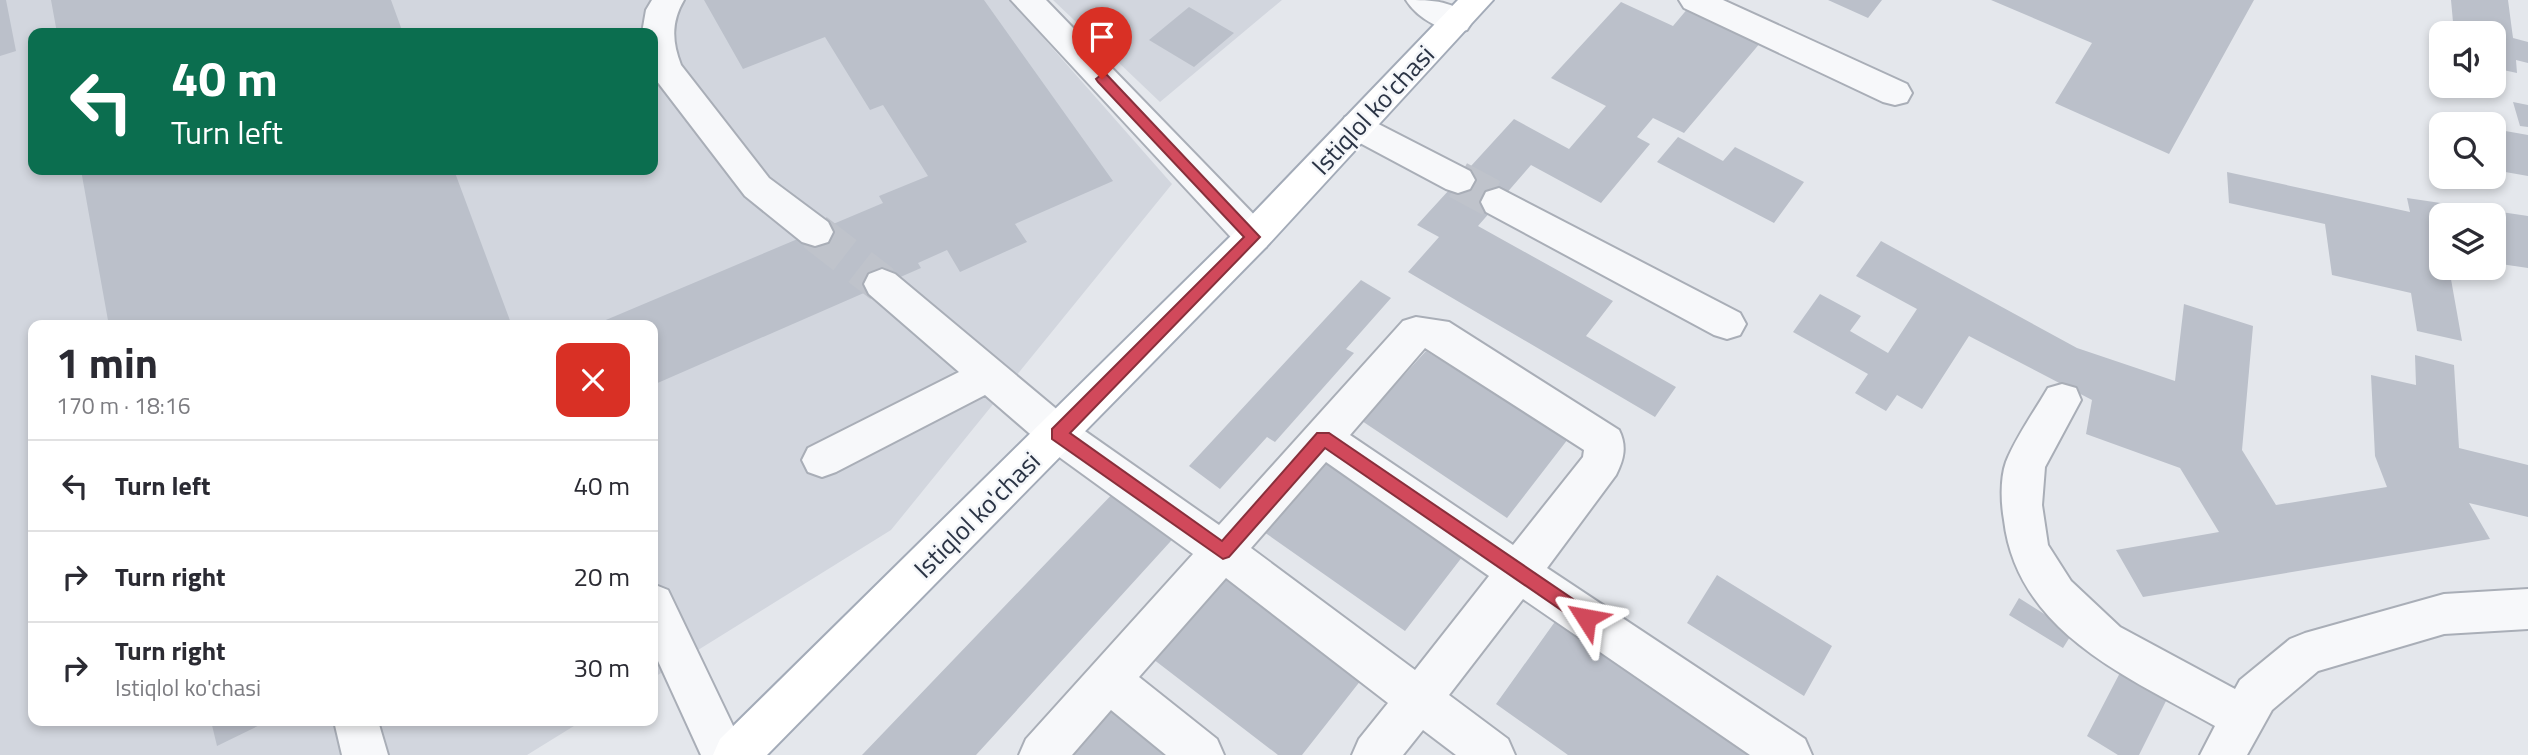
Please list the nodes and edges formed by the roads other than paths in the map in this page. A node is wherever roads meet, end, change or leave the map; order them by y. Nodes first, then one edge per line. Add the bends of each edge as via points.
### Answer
1 (667, 0) edge
2 (1027, 0) edge
3 (1422, 0) edge
4 (1709, 3) edge
5 (1466, 11) edge
6 (658, 33) edge
7 (658, 49) edge
8 (1895, 93) dead end
9 (1356, 126) junction
10 (1458, 180) tunnel mouth
11 (1499, 202) tunnel mouth
12 (815, 232) tunnel mouth
13 (1253, 237) junction
14 (882, 284) tunnel mouth
15 (1727, 324) dead end
16 (989, 375) junction
17 (2062, 400) dead end
18 (1058, 434) junction
19 (1323, 438) junction
20 (822, 460) dead end
21 (1223, 551) junction
22 (1518, 572) junction
23 (2528, 609) edge
24 (658, 615) edge
25 (1108, 680) junction
26 (1419, 699) junction
27 (2244, 718) junction
28 (357, 726) edge
29 (365, 755) edge
30 (724, 755) edge
31 (736, 755) edge
32 (1042, 755) edge
33 (1201, 755) edge
34 (1375, 755) edge
35 (1492, 755) edge
36 (1789, 755) edge
37 (2223, 755) edge

1 - 6 street
2 - 13 street
3 - 5 street
4 - 8 street
5 - 9 main road, Istiqlol ko'chasi
7 - 12 street via 666,70 757,187
9 - 10 street
9 - 13 main road, Istiqlol ko'chasi
11 - 15 street
13 - 18 main road, Istiqlol ko'chasi
14 - 16 street
16 - 18 street
16 - 20 street
17 - 27 street via 2025,465 2022,505 2028,550 2056,595 2105,640
18 - 21 street
18 - 31 main road, Istiqlol ko'chasi
19 - 21 street
19 - 22 street
19 - 22 street via 1416,332 1436,333 1605,442 1602,463
21 - 25 street
21 - 26 street
22 - 26 street
22 - 36 street
23 - 27 street via 2444,614 2305,654 2256,695
24 - 30 street
25 - 32 street
25 - 33 street
26 - 34 street
26 - 35 street
27 - 37 street
28 - 29 street

